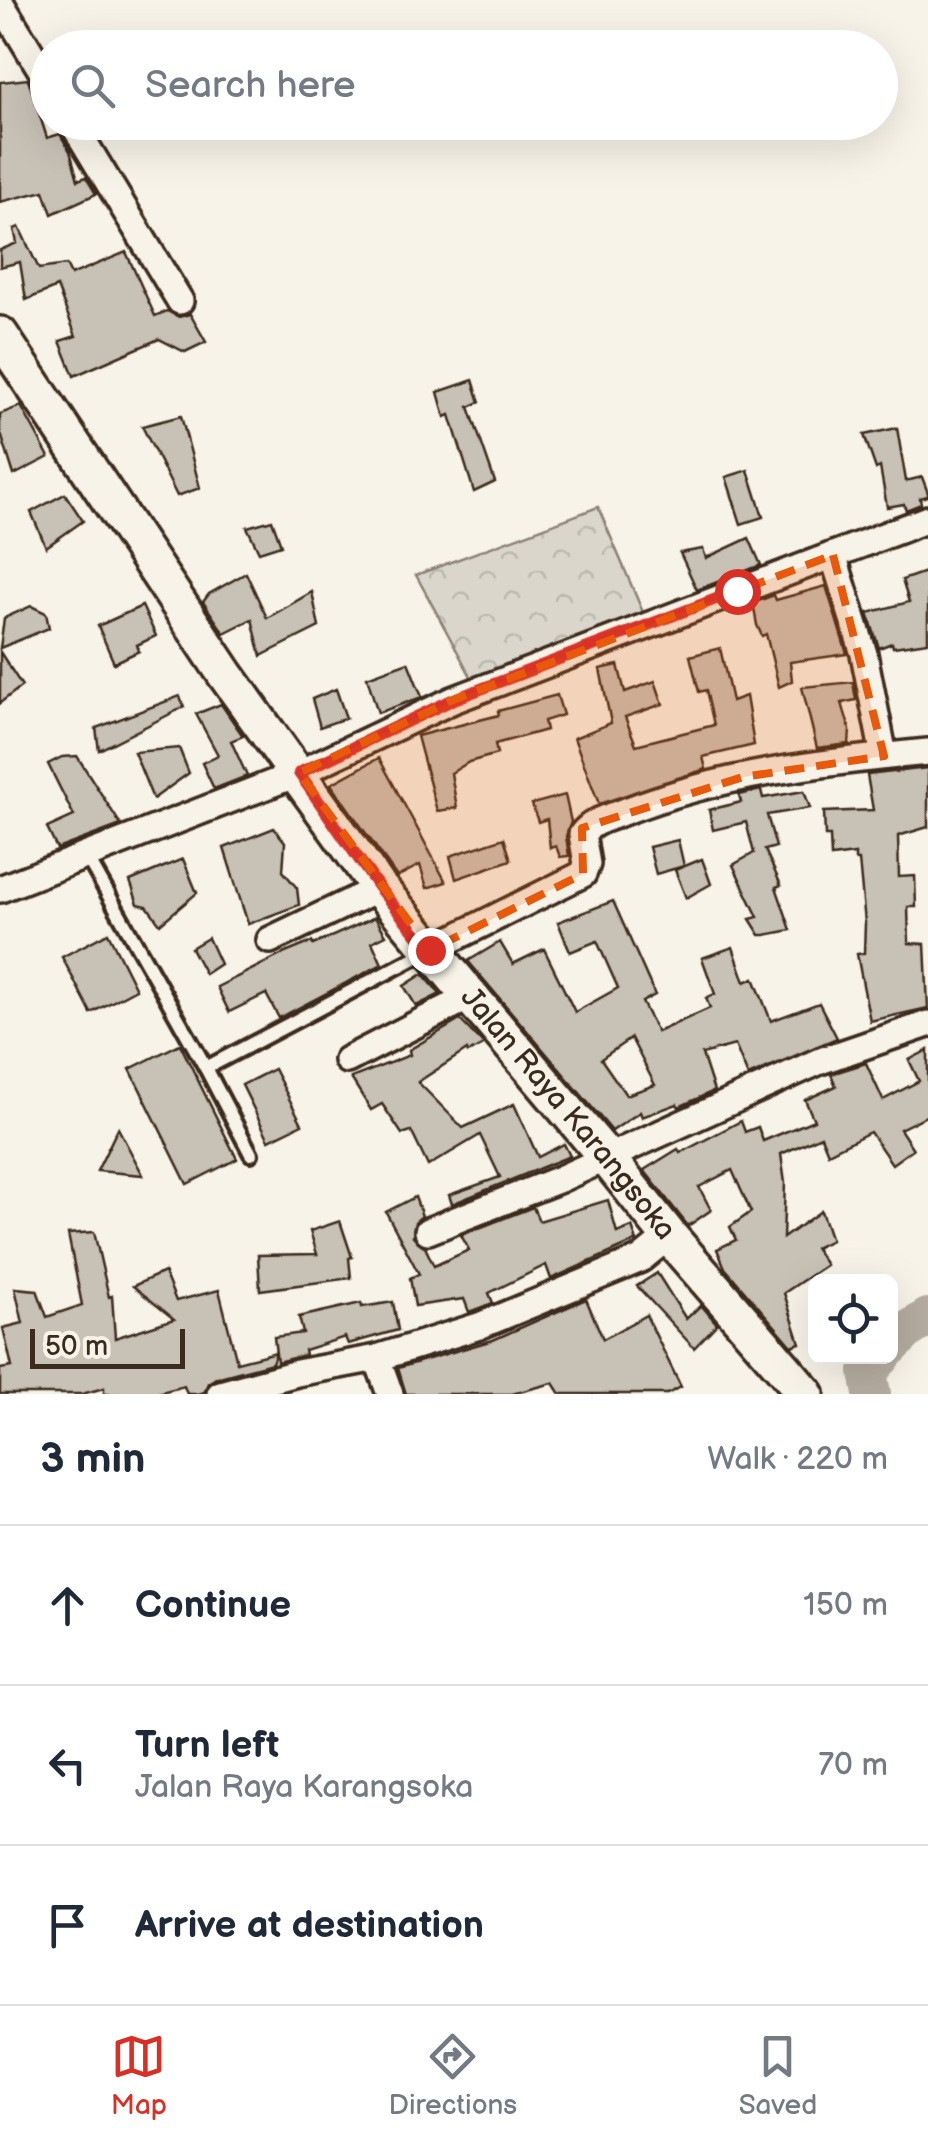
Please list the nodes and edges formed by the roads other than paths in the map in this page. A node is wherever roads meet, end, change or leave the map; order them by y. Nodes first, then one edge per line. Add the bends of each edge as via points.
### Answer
1 (0, 2) edge
2 (30, 51) edge
3 (83, 140) edge
4 (180, 301) dead end
5 (0, 334) edge
6 (928, 519) edge
7 (833, 555) junction
8 (928, 752) edge
9 (884, 756) junction
10 (299, 773) junction
11 (86, 855) junction
12 (379, 888) junction
13 (0, 889) edge
14 (270, 940) dead end
15 (430, 950) junction
16 (469, 996) junction
17 (928, 1024) edge
18 (347, 1060) dead end
19 (206, 1068) junction
20 (251, 1154) dead end
21 (608, 1158) junction
22 (428, 1231) dead end
23 (668, 1236) junction
24 (377, 1358) junction
25 (300, 1384) edge
26 (220, 1394) edge
27 (390, 1394) edge
28 (806, 1394) edge

1 - 2 street
3 - 4 street
5 - 10 main road, Jalan Raya Karangsoka via 226,675
6 - 7 street
7 - 9 street via 864,654
7 - 10 street via 452,700
8 - 9 street
9 - 15 street via 743,777 591,824 582,834 583,874
10 - 11 street
10 - 12 main road, Jalan Raya Karangsoka
11 - 13 street
11 - 19 lane
12 - 14 street
12 - 15 main road, Jalan Raya Karangsoka
15 - 16 main road, Jalan Raya Karangsoka
15 - 19 lane
16 - 18 street
16 - 21 main road, Jalan Raya Karangsoka
17 - 21 street via 820,1062
19 - 20 lane
21 - 22 street
21 - 23 main road, Jalan Raya Karangsoka
23 - 24 street via 642,1259 604,1275
23 - 28 main road, Jalan Raya Karangsoka
24 - 25 street
24 - 27 street
25 - 26 street

